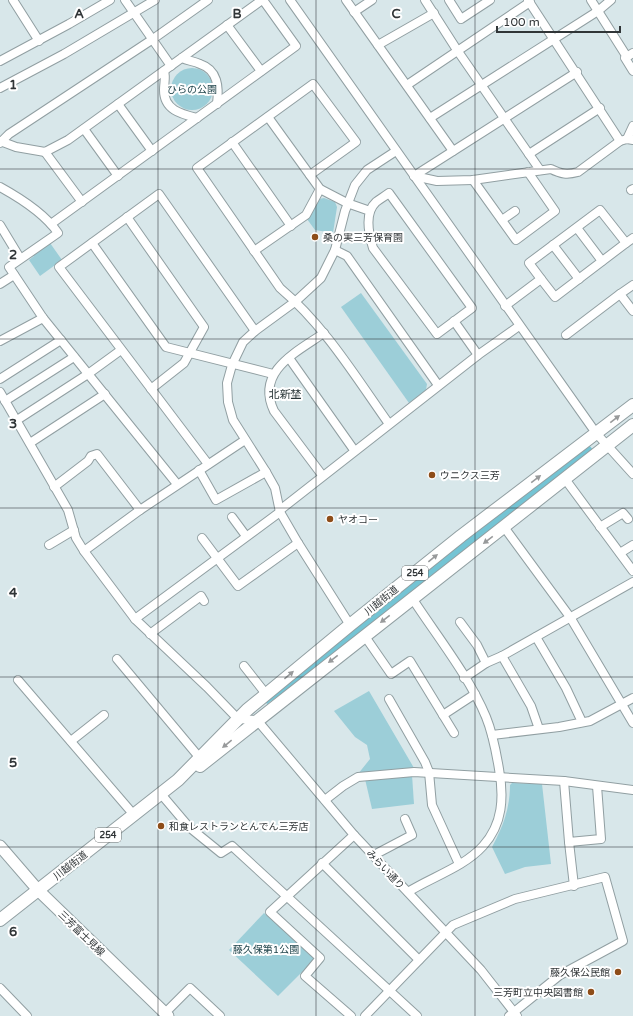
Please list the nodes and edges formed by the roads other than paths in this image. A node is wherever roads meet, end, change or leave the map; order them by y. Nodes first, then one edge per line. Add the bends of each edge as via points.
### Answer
1 (13, 0) edge
2 (110, 0) edge
3 (124, 0) edge
4 (155, 0) edge
5 (208, 0) edge
6 (262, 0) edge
7 (290, 0) edge
8 (346, 0) edge
9 (372, 0) edge
10 (425, 0) edge
11 (448, 0) edge
12 (490, 0) edge
13 (591, 0) edge
14 (611, 0) edge
15 (529, 1) edge
16 (598, 11) junction
17 (354, 12) junction
18 (134, 13) junction
19 (434, 13) junction
20 (227, 25) junction
21 (553, 38) junction
22 (153, 39) junction
23 (39, 40) junction
24 (378, 45) junction
25 (458, 50) junction
26 (630, 55) edge
27 (182, 58) junction
28 (0, 60) edge
29 (168, 68) junction
30 (633, 70) edge
31 (261, 72) junction
32 (577, 72) junction
33 (407, 84) junction
34 (481, 85) junction
35 (0, 88) edge
36 (118, 104) junction
37 (217, 104) junction
38 (600, 108) junction
39 (268, 117) junction
40 (197, 118) junction
41 (430, 118) junction
42 (504, 119) junction
43 (633, 126) edge
44 (84, 129) junction
45 (627, 140) edge
46 (0, 142) edge
47 (232, 142) junction
48 (152, 151) junction
49 (396, 151) junction
50 (453, 151) junction
51 (45, 152) junction
52 (528, 154) junction
53 (540, 170) junction
54 (528, 172) junction
55 (310, 175) junction
56 (118, 176) junction
57 (414, 176) junction
58 (474, 180) junction
59 (1, 189) edge
60 (320, 189) junction
61 (82, 202) junction
62 (347, 203) junction
63 (370, 211) junction
64 (515, 211) dead end
65 (127, 217) junction
66 (502, 220) junction
67 (51, 224) junction
68 (0, 225) edge
69 (291, 226) junction
70 (577, 228) junction
71 (630, 240) edge
72 (92, 243) junction
73 (553, 245) junction
74 (254, 250) junction
75 (335, 250) junction
76 (20, 258) junction
77 (602, 261) junction
78 (14, 275) junction
79 (541, 279) junction
80 (579, 279) junction
81 (0, 284) edge
82 (633, 285) edge
83 (620, 294) junction
84 (296, 302) junction
85 (505, 306) junction
86 (633, 311) edge
87 (43, 318) junction
88 (454, 321) junction
89 (519, 326) junction
90 (255, 331) junction
91 (324, 333) junction
92 (566, 335) dead end
93 (60, 340) junction
94 (0, 341) edge
95 (121, 350) junction
96 (190, 353) junction
97 (478, 355) junction
98 (74, 357) junction
99 (289, 358) junction
100 (232, 365) junction
101 (88, 374) junction
102 (273, 374) junction
103 (0, 379) edge
104 (438, 385) junction
105 (151, 389) junction
106 (0, 392) edge
107 (105, 394) junction
108 (5, 400) junction
109 (633, 404) edge
110 (17, 420) junction
111 (389, 424) junction
112 (633, 426) edge
113 (596, 433) junction
114 (245, 440) junction
115 (30, 443) junction
116 (607, 446) junction
117 (354, 450) junction
118 (208, 464) junction
119 (198, 470) junction
120 (266, 472) junction
121 (633, 474) edge
122 (322, 475) junction
123 (565, 479) junction
124 (177, 484) junction
125 (54, 487) junction
126 (140, 510) junction
127 (280, 511) junction
128 (232, 517) dead end
129 (628, 519) dead end
130 (504, 527) junction
131 (600, 527) junction
132 (74, 530) junction
133 (246, 536) junction
134 (202, 538) dead end
135 (298, 543) junction
136 (49, 545) dead end
137 (633, 545) edge
138 (84, 551) junction
139 (620, 553) junction
140 (217, 558) junction
141 (633, 571) edge
142 (633, 582) edge
143 (412, 598) junction
144 (204, 601) dead end
145 (570, 617) junction
146 (135, 619) junction
147 (460, 622) dead end
148 (350, 625) junction
149 (150, 634) junction
150 (364, 635) junction
151 (536, 637) junction
152 (502, 656) junction
153 (117, 659) dead end
154 (486, 663) junction
155 (244, 666) dead end
156 (464, 678) junction
157 (18, 680) dead end
158 (266, 694) junction
159 (475, 694) junction
160 (633, 698) edge
161 (389, 699) dead end
162 (622, 704) junction
163 (443, 715) junction
164 (104, 716) dead end
165 (238, 719) junction
166 (257, 720) junction
167 (582, 722) junction
168 (633, 723) edge
169 (539, 729) junction
170 (454, 732) dead end
171 (492, 735) junction
172 (71, 741) junction
173 (199, 756) junction
174 (429, 772) junction
175 (501, 777) junction
176 (178, 780) junction
177 (564, 781) junction
178 (597, 786) junction
179 (633, 790) edge
180 (161, 794) junction
181 (325, 800) junction
182 (134, 815) junction
183 (405, 819) dead end
184 (354, 835) junction
185 (569, 842) junction
186 (0, 846) edge
187 (374, 855) junction
188 (322, 863) junction
189 (459, 864) junction
190 (574, 886) junction
191 (38, 890) junction
192 (408, 892) junction
193 (286, 896) junction
194 (0, 920) edge
195 (445, 931) junction
196 (419, 960) junction
197 (0, 988) edge
198 (389, 991) junction
199 (166, 1015) edge
200 (513, 1015) edge
201 (27, 1016) edge
202 (220, 1016) edge
203 (351, 1016) edge
204 (365, 1016) edge
205 (417, 1016) edge

1 - 23 street
2 - 23 street
3 - 18 street
4 - 18 street
5 - 22 street
6 - 20 street
6 - 31 street via 296,46
7 - 49 street
8 - 17 street
9 - 17 street
10 - 19 street
11 - 12 street via 461,19
13 - 16 street
14 - 16 street
15 - 21 street
15 - 25 street
16 - 21 street
16 - 26 street
17 - 24 street
18 - 22 street
18 - 35 street
19 - 24 street
19 - 25 street
20 - 27 street
20 - 31 street
21 - 32 street
21 - 34 street
22 - 29 street
22 - 46 street
23 - 28 street
24 - 33 street
25 - 33 street
25 - 34 street
26 - 30 street via 625,58
27 - 29 street
27 - 37 street via 202,64 214,73 218,89
29 - 36 street
29 - 40 street via 165,94 168,103 178,113
31 - 37 street
32 - 38 street
32 - 42 street
33 - 41 street
34 - 41 street
34 - 42 street
36 - 44 street
36 - 48 street
37 - 40 street
38 - 45 street
38 - 52 street
39 - 47 street
39 - 55 street
39 - 55 street via 313,84 356,142
40 - 48 street
41 - 50 street
42 - 50 street
42 - 52 street
43 - 45 street
44 - 51 street
44 - 56 street
45 - 53 street via 578,172 569,175 551,169
46 - 51 street
47 - 69 street
47 - 74 street via 197,168
48 - 56 street
49 - 57 street
49 - 62 street via 367,170 355,185
50 - 57 street
51 - 61 street
52 - 53 street
53 - 54 street
54 - 58 street
54 - 66 street via 555,211 516,240
55 - 60 street
56 - 61 street
57 - 58 street via 437,181
57 - 85 street
58 - 66 street
59 - 67 street
60 - 62 street
60 - 69 street via 306,215
61 - 67 street
62 - 63 street
62 - 75 street
63 - 88 street via 370,237 373,248 437,334
63 - 88 street via 375,203 389,193 472,308
64 - 66 street
65 - 72 street
65 - 90 street via 159,194
65 - 96 street via 204,327
67 - 76 street via 58,233
68 - 76 street
69 - 74 street
70 - 71 street via 600,210
70 - 73 street
70 - 77 street
71 - 77 street
72 - 95 street via 59,267
72 - 96 street via 166,347
73 - 79 street via 529,263
73 - 80 street
74 - 84 street via 280,288
75 - 84 street via 321,278
75 - 104 street via 347,256
76 - 78 street via 9,267
77 - 80 street
78 - 81 street
78 - 87 street
79 - 80 street via 555,298
79 - 85 street
82 - 83 street
83 - 86 street
83 - 92 street
84 - 90 street
84 - 91 street
85 - 89 street
87 - 93 street
87 - 94 street
88 - 97 street
89 - 97 street
89 - 113 street
90 - 100 street via 243,342
91 - 99 street
91 - 111 street
93 - 98 street
93 - 103 street
95 - 101 street
95 - 105 street
96 - 100 street
96 - 105 street via 177,369
97 - 104 street
98 - 101 street
98 - 108 street
99 - 102 street
99 - 117 street
100 - 102 street
100 - 114 street via 227,383 228,402 233,420
101 - 107 street
101 - 110 street
102 - 122 street via 269,394 274,411
104 - 111 street
105 - 118 street
106 - 108 street
107 - 115 street
107 - 124 street
108 - 110 street
113 -> 109 highway, 川越街道 / 254
110 - 115 street
111 - 117 street
112 - 116 highway, 川越街道 / 254
113 - 116 street
148 -> 113 highway, 川越街道 / 254
114 - 118 street
114 - 120 street
115 - 125 street
116 - 121 street
116 - 123 highway, 川越街道 / 254
117 - 122 street
118 - 119 street
119 - 120 street via 216,500
119 - 124 street
120 - 127 street via 274,488
122 - 127 street
123 - 130 highway, 川越街道 / 254
123 - 131 street
124 - 126 street
125 - 126 street via 97,454
125 - 132 street via 68,510
126 - 138 street
127 - 133 street
127 - 135 street
128 - 133 street
129 - 131 street via 623,513
130 -> 143 highway, 川越街道 / 254
130 - 145 street
131 - 139 street
132 - 136 street
132 - 138 street
133 - 140 street
134 - 140 street
135 - 140 street via 238,586
135 - 148 street
137 - 139 street
138 - 146 street
139 - 141 street
140 - 146 street
142 - 145 street
143 -> 150 highway, 川越街道 / 254
143 - 156 street
144 - 149 street via 201,596
145 - 151 street
145 - 162 street
146 - 149 street
147 - 154 street via 477,645
158 -> 148 highway, 川越街道 / 254
149 - 165 street
150 - 163 street via 391,674 410,661
150 -> 166 highway, 川越街道 / 254
151 - 152 street
151 - 167 street via 566,688
152 - 154 street
152 - 169 street via 531,706
153 - 173 street
154 - 156 street
155 - 158 street
156 - 159 street
157 - 172 street
158 - 165 highway, 川越街道 / 254
159 - 163 street
159 - 171 street
160 - 162 street
161 - 174 street
162 - 167 street via 598,718
162 - 168 street
163 - 170 street
164 - 172 street
165 - 166 street
165 - 173 highway, 川越街道 / 254
166 -> 176 highway, 川越街道 / 254
166 - 181 street, みらい通り
167 - 169 street
169 - 171 street
171 - 175 street
172 - 182 street
173 - 176 highway, 川越街道 / 254
174 - 175 street
174 - 181 street via 358,778
174 - 189 street via 432,805
175 - 177 street
175 - 189 street via 502,805 496,827 484,845
176 - 180 highway, 川越街道 / 254
177 - 178 street
177 - 185 street
178 - 179 street
178 - 185 street via 602,839
180 - 182 highway, 川越街道 / 254
180 - 193 street via 189,827 221,853 232,846
181 - 184 street, みらい通り
182 - 191 highway, 川越街道 / 254
183 - 187 street via 412,835
184 - 187 street, みらい通り
184 - 188 street
185 - 190 street
186 - 191 main road, 三芳富士見線
187 - 192 street, みらい通り
188 - 193 street
188 - 196 street
189 - 192 street
190 - 195 street via 515,899 462,920
190 - 200 street via 606,877 623,941 560,976
191 - 194 highway, 川越街道 / 254
191 - 199 main road, 三芳富士見線
192 - 195 street, みらい通り
193 - 198 street
193 - 203 street via 270,912 320,958 305,976
195 - 196 street
195 - 200 street, みらい通り via 481,970
196 - 198 street
197 - 201 street
198 - 204 street
198 - 205 street
199 - 202 street via 190,988

